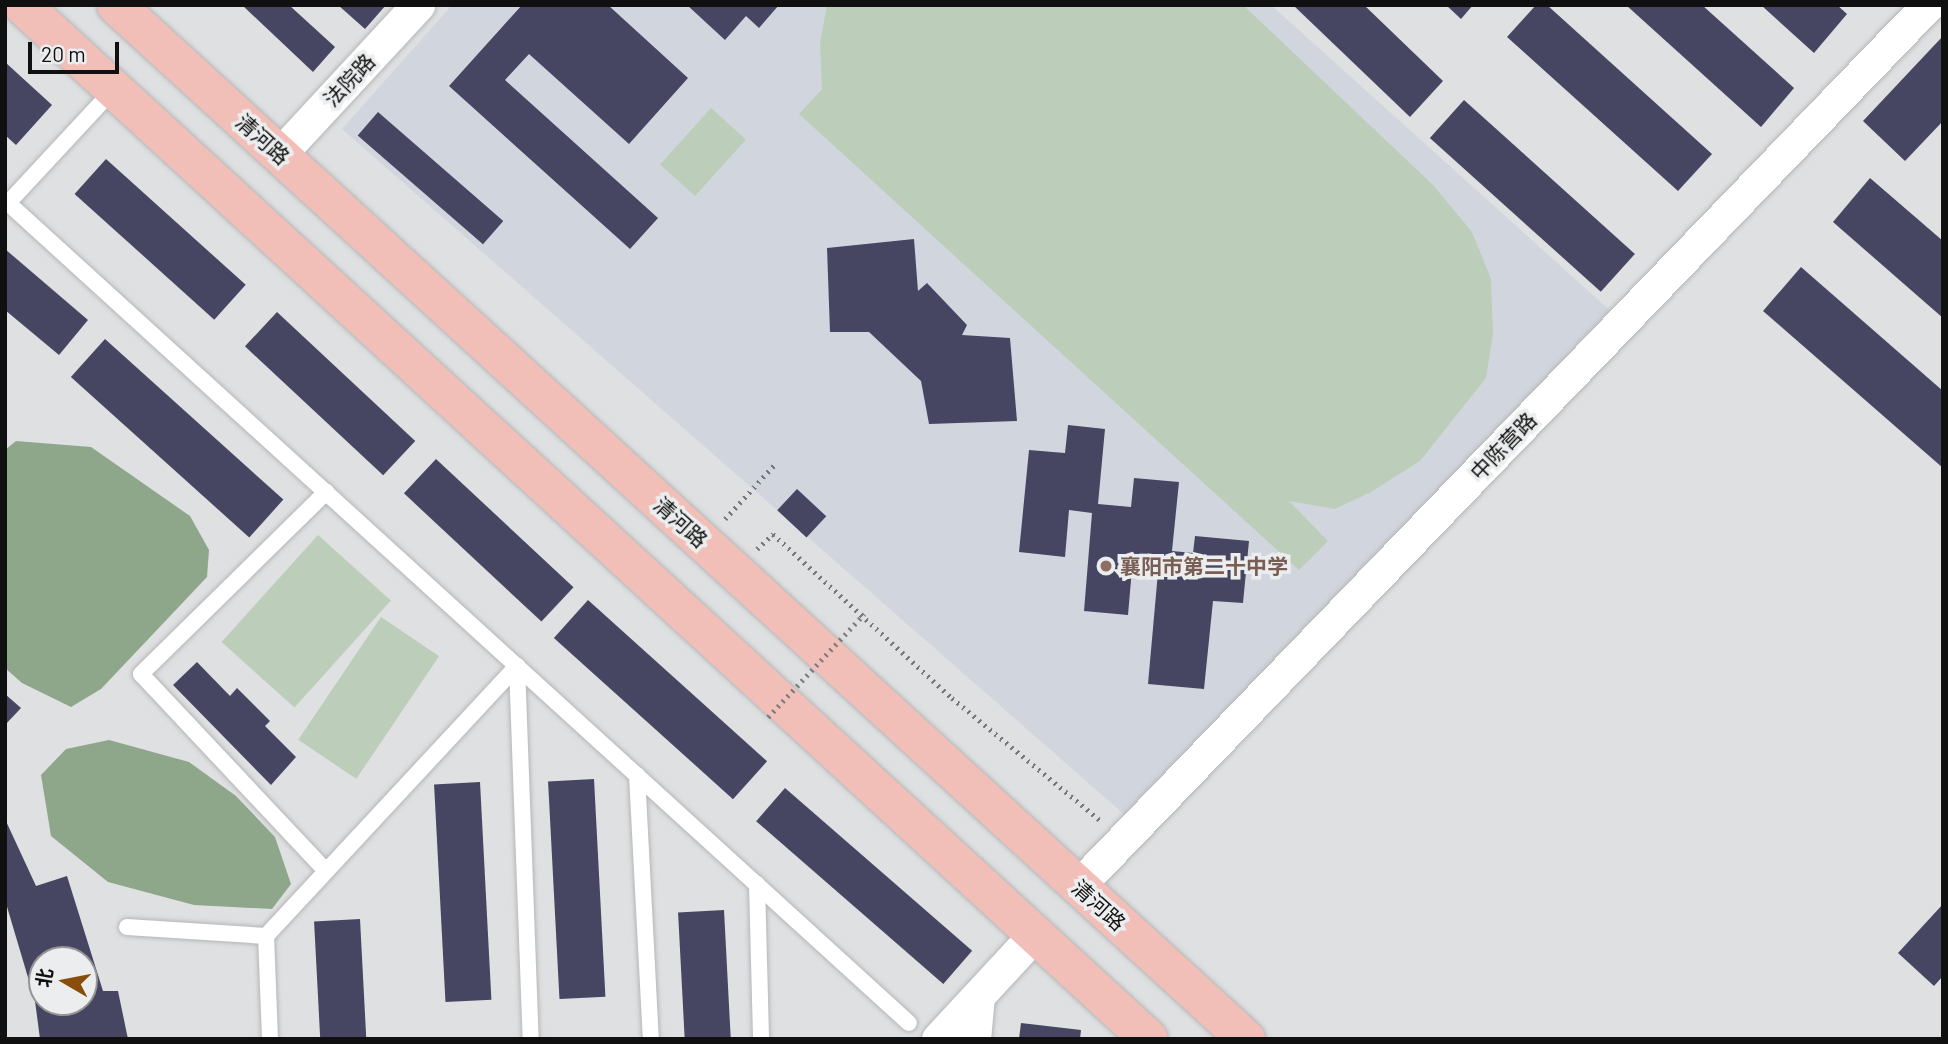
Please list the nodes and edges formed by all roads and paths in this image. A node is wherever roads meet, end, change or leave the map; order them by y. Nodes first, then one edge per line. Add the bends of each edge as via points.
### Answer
1 (22, 5) edge
2 (116, 5) edge
3 (418, 5) edge
4 (1928, 5) edge
5 (114, 89) junction
6 (279, 155) junction
7 (776, 463) dead end
8 (326, 492) junction
9 (773, 534) dead end
10 (703, 542) junction
11 (864, 614) junction
12 (517, 666) junction
13 (768, 717) dead end
14 (637, 775) junction
15 (1124, 839) junction
16 (326, 871) junction
17 (757, 884) junction
18 (1078, 886) junction
19 (127, 927) dead end
20 (1036, 933) junction
21 (265, 936) junction
22 (978, 996) junction
23 (909, 1023) dead end
24 (270, 1039) edge
25 (531, 1039) edge
26 (651, 1039) edge
27 (761, 1039) edge
28 (938, 1039) edge
29 (974, 1039) edge
30 (1149, 1039) edge
31 (1246, 1039) edge

1 - 5 main road
2 - 6 main road, 清河路
3 - 6 street, 法院路
4 - 15 street, 中陈营路
5 - 8 lane via 8,203
5 - 20 main road
6 - 10 main road, 清河路
7 - 10 path
8 - 12 lane
8 - 16 lane via 142,674
9 - 11 path
10 - 18 main road, 清河路
11 - 13 path, bridge
11 - 15 path via 952,698
12 - 14 lane
12 - 16 lane
12 - 25 lane
14 - 17 lane
14 - 26 lane
15 - 18 street, 中陈营路
16 - 21 lane
17 - 23 lane
17 - 27 lane
18 - 31 main road, 清河路
19 - 21 lane
20 - 22 street
20 - 30 main road
21 - 24 lane
22 - 28 street
22 - 29 street

